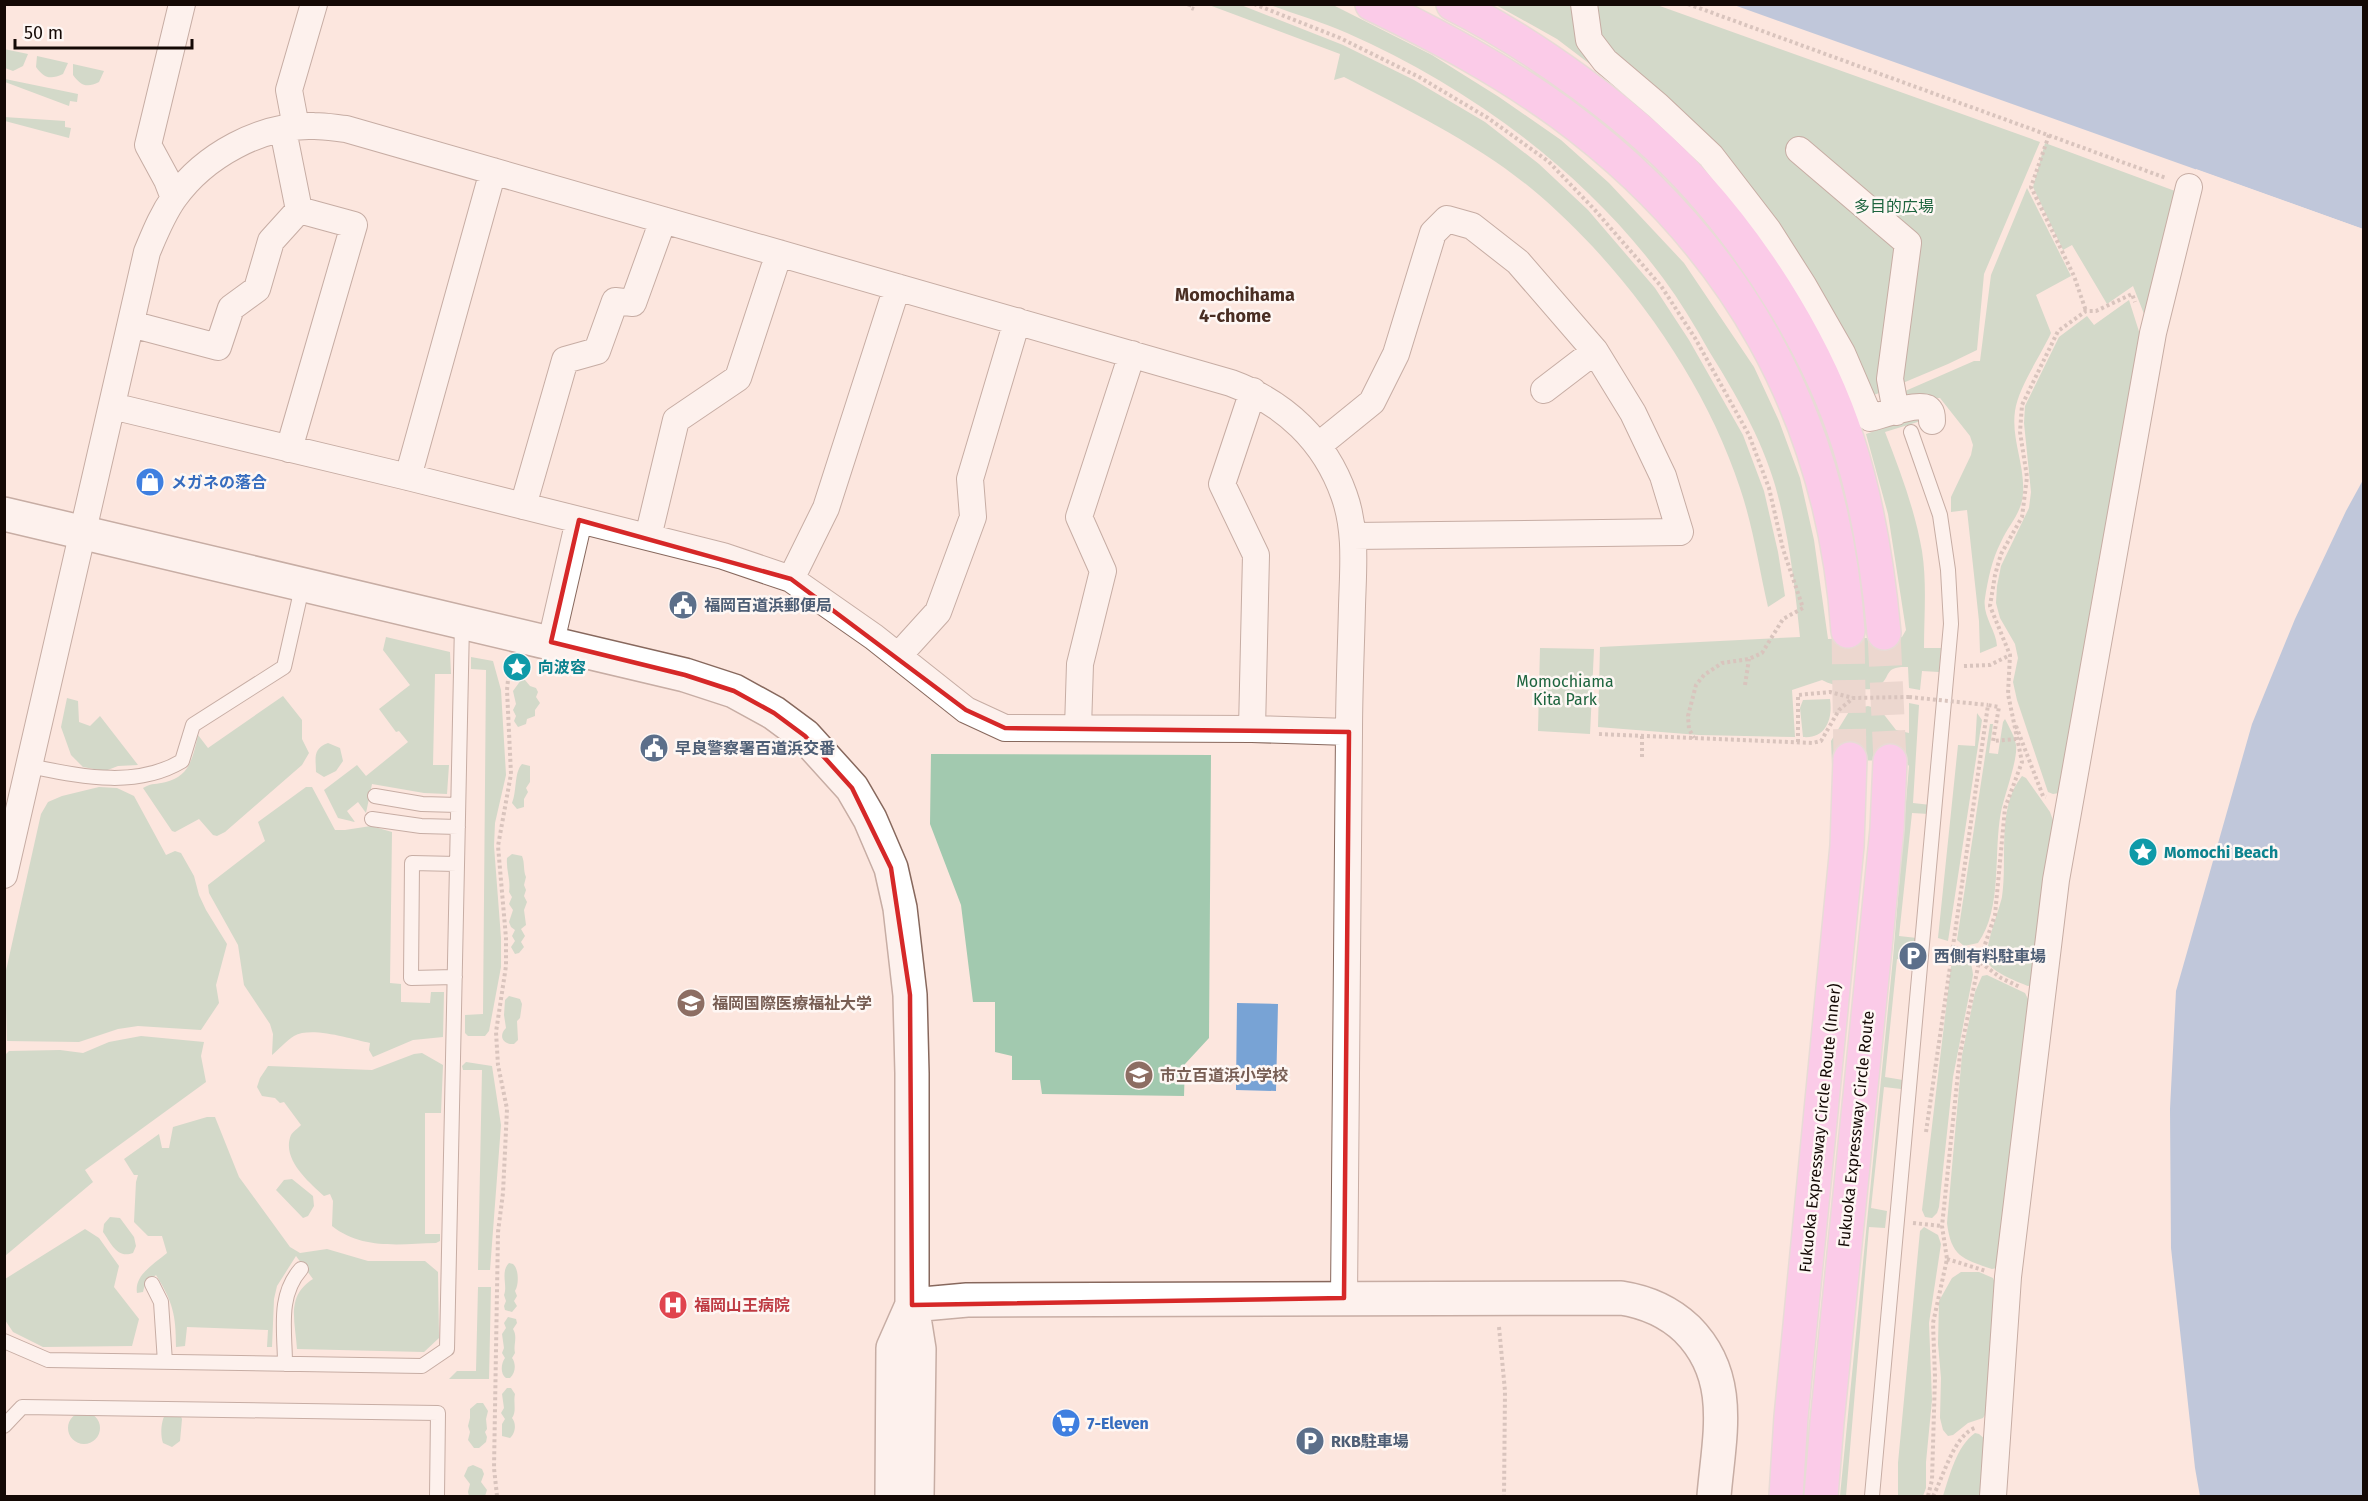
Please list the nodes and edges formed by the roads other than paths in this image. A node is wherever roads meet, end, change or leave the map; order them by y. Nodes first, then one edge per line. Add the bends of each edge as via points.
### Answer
1 (182, 4) edge
2 (314, 4) edge
3 (1372, 4) edge
4 (1453, 4) edge
5 (1584, 4) edge
6 (290, 128) junction
7 (1799, 150) dead end
8 (493, 171) junction
9 (2189, 187) road end
10 (174, 198) junction
11 (299, 210) junction
12 (663, 220) junction
13 (779, 253) junction
14 (897, 287) junction
15 (1017, 321) junction
16 (131, 324) junction
17 (1595, 351) junction
18 (1132, 354) junction
19 (1544, 390) dead end
20 (1253, 391) junction
21 (112, 406) junction
22 (1896, 412) junction
23 (1922, 427) joint
24 (1319, 445) junction
25 (289, 449) junction
26 (408, 477) junction
27 (524, 506) junction
28 (4, 514) edge
29 (579, 520) junction
30 (83, 532) junction
31 (1353, 536) junction
32 (648, 537) junction
33 (791, 579) junction
34 (303, 583) junction
35 (462, 621) junction
36 (1848, 631) tunnel mouth
37 (1884, 633) tunnel mouth
38 (551, 642) junction
39 (898, 656) junction
40 (1078, 728) junction
41 (1252, 729) junction
42 (1349, 732) junction
43 (1850, 759) tunnel mouth
44 (1890, 760) tunnel mouth
45 (29, 766) junction
46 (375, 796) dead end
47 (459, 806) junction
48 (372, 819) dead end
49 (458, 827) junction
50 (457, 864) junction
51 (4, 875) edge
52 (455, 977) junction
53 (301, 1269) dead end
54 (152, 1284) dead end
55 (1344, 1298) junction
56 (912, 1305) junction
57 (4, 1341) edge
58 (165, 1362) junction
59 (285, 1364) junction
60 (4, 1426) edge
61 (437, 1497) edge
62 (892, 1497) edge
63 (917, 1497) edge
64 (1714, 1497) edge
65 (1786, 1497) edge
66 (1821, 1497) edge
67 (1872, 1497) edge
68 (1993, 1497) edge

1 - 10 street via 148,145
2 - 6 street via 289,90
3 - 36 highway via 1443,39 1560,113 1615,156 1666,204 1714,262 1750,315 1788,384 1814,449 1834,523
4 - 37 highway via 1587,89 1643,133 1696,184 1742,242 1784,304 1818,368 1848,441 1867,513
5 - 22 street via 1589,40 1605,61 1711,156 1768,230 1842,353 1870,418
6 - 8 street via 346,129
6 - 10 street via 259,135 233,147 206,165
6 - 11 street
7 - 22 street via 1908,243 1890,379
8 - 12 street
8 - 26 street
9 - 68 street via 2153,333 2068,807 2008,1277
10 - 16 street via 147,252
11 - 16 street via 272,241 257,290 231,308 218,347
11 - 25 street via 354,225
12 - 13 street
12 - 27 street via 633,303 615,301 597,351 565,360
13 - 14 street
13 - 32 street via 738,378 676,420
14 - 15 street
14 - 33 street via 826,508
15 - 18 street
15 - 39 street via 970,479 973,517 938,612
16 - 21 street
17 - 19 street
17 - 24 street via 1518,262 1472,226 1447,219 1433,233 1396,354 1372,402
17 - 31 street via 1633,413 1664,476 1680,532
18 - 20 street
18 - 40 street via 1079,517 1103,571 1080,664
20 - 24 street via 1302,426
20 - 41 street via 1222,484 1256,555
21 - 25 street
21 - 30 street
22 - 23 street via 1918,406 1928,408 1931,412
23 - 67 lane via 1940,515 1951,624
24 - 31 street via 1345,497
25 - 26 street
26 - 27 street
27 - 29 street
28 - 30 street
29 - 32 street
29 - 38 street
30 - 34 street
30 - 45 street
31 - 42 street
32 - 33 street
33 - 39 street
34 - 35 street
34 - 45 lane via 284,667 193,725 182,761 165,771 129,779 79,776
35 - 38 street
35 - 47 lane
38 - 56 street via 685,675 734,691 774,713 828,759 852,788 870,819 891,868 910,995
39 - 40 street via 966,710 1005,728
40 - 41 street
41 - 42 street
42 - 55 street
43 - 65 highway, Fukuoka Expressway Circle Route (Inner) via 1842,913
44 - 66 highway, Fukuoka Expressway Circle Route via 1887,829
45 - 51 street
46 - 47 lane
47 - 49 lane
48 - 49 lane
49 - 50 lane
50 - 52 lane
50 - 52 lane via 412,863 411,978
52 - 59 lane via 447,1349 422,1366
53 - 59 lane via 294,1276 286,1299
54 - 58 lane via 161,1302
55 - 56 street via 967,1300
55 - 64 street via 1621,1298 1660,1309 1695,1337 1708,1354 1717,1377 1721,1409
56 - 62 street via 893,1348
56 - 63 street via 919,1349
57 - 58 lane via 48,1360
58 - 59 lane
60 - 61 lane via 22,1407 438,1413

